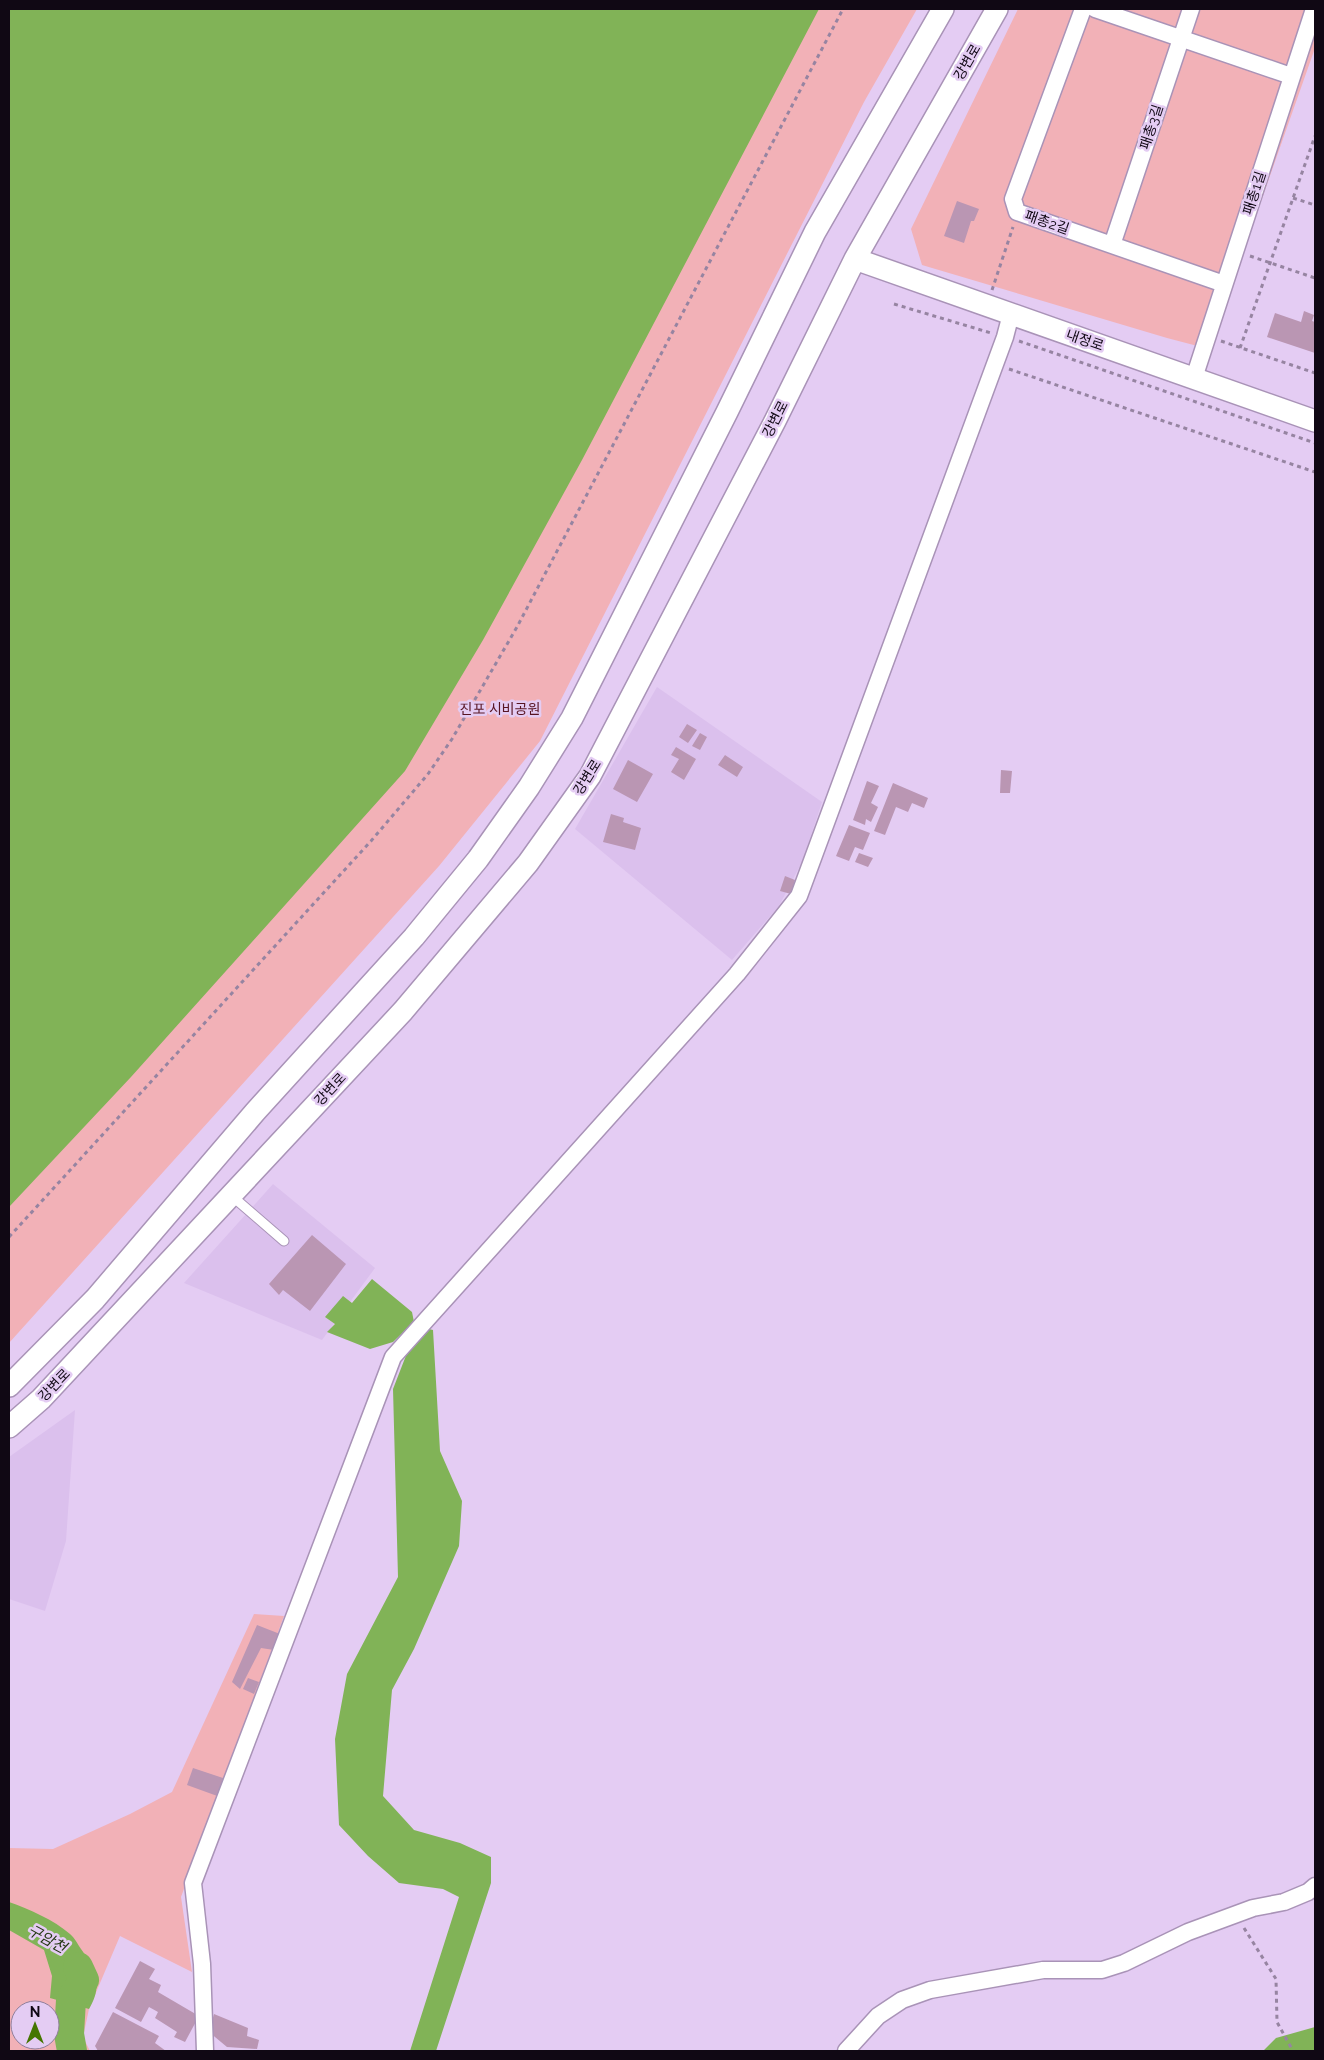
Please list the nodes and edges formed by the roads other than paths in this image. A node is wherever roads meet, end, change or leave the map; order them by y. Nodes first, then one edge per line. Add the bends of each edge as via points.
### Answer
1 (943, 9) edge
2 (997, 9) edge
3 (1083, 9) edge
4 (1095, 9) edge
5 (1191, 9) edge
6 (1314, 9) edge
7 (1181, 38) junction
8 (1291, 76) junction
9 (1112, 245) junction
10 (855, 259) junction
11 (1224, 284) junction
12 (1011, 314) junction
13 (1194, 378) junction
14 (1315, 421) edge
15 (232, 1196) junction
16 (284, 1241) dead end
17 (9, 1386) edge
18 (9, 1427) edge
19 (1315, 1886) edge
20 (205, 2051) edge
21 (846, 2051) edge

1 - 17 street via 815,232 572,718 529,787 478,859 414,937 243,1126 95,1299
2 - 10 street, 강변로
3 - 9 street, 패총2길 via 1013,199 1017,212
4 - 7 street
5 - 7 street, 패총3길
6 - 8 street, 패총1길
7 - 8 street
7 - 9 street, 패총3길
8 - 11 street, 패총1길
9 - 11 street, 패총2길
10 - 12 street, 내정로
10 - 15 street, 강변로 via 775,421 590,776 528,863 403,1011
11 - 13 street, 패총1길
12 - 13 street, 내정로
12 - 20 street via 799,896 737,974 393,1357 193,1883 202,1964
13 - 14 street, 내정로
15 - 16 lane
15 - 18 street, 강변로 via 41,1399
19 - 21 street via 1284,1902 1253,1908 1188,1932 1102,1970 1043,1970 930,1990 902,2000 878,2016

